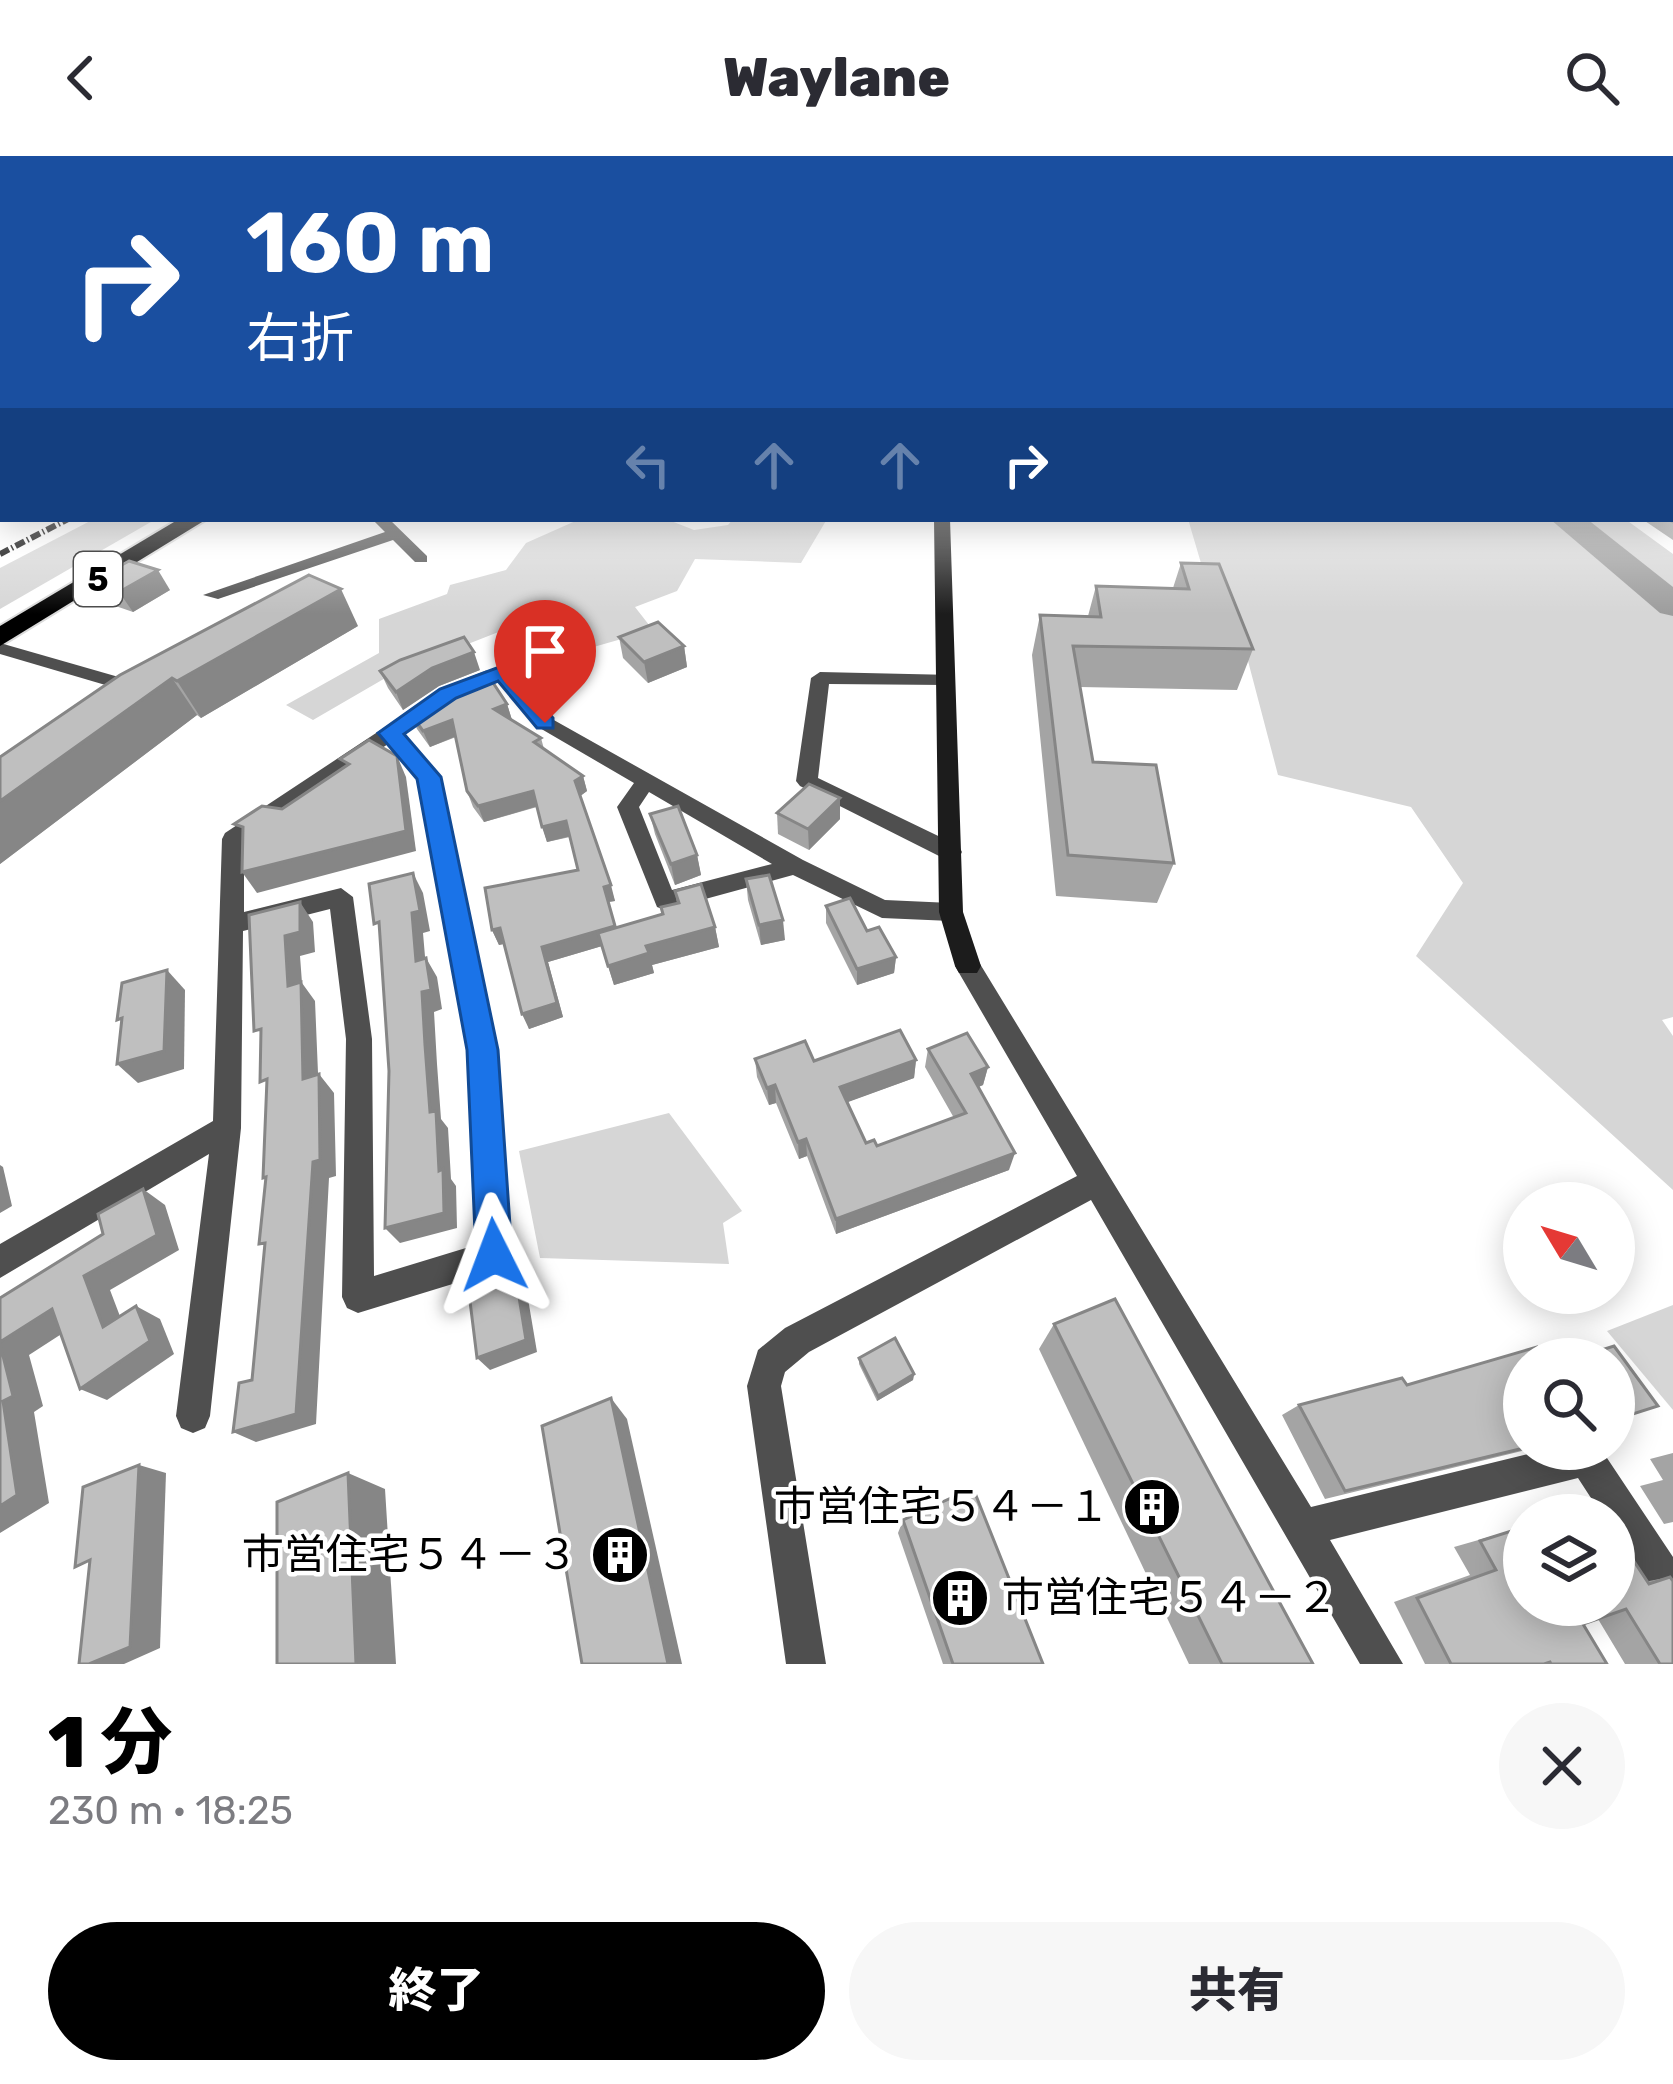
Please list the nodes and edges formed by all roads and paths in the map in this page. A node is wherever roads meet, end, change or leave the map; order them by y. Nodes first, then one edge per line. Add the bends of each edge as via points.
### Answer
1 (190, 522) edge
2 (383, 522) edge
3 (942, 522) edge
4 (395, 534) junction
5 (421, 560) dead end
6 (212, 595) dead end
7 (0, 638) edge
8 (0, 648) edge
9 (946, 679) junction
10 (137, 689) edge
11 (390, 733) junction
12 (646, 781) junction
13 (951, 852) junction
14 (794, 866) junction
15 (951, 912) junction
16 (231, 925) junction
17 (226, 1128) junction
18 (1097, 1181) junction
19 (0, 1262) edge
20 (193, 1416) dead end
21 (1303, 1528) junction
22 (1673, 1591) edge
23 (806, 1664) edge
24 (1383, 1664) edge

1 - 7 highway, 5
2 - 4 street
3 - 9 street
4 - 5 street
4 - 6 street
8 - 10 street
9 - 13 street
9 - 13 street via 820,678 807,782
11 - 12 street via 448,694 502,672 545,723
11 - 16 street via 233,839
11 - 16 street via 429,777 483,1050 494,1255 358,1297 359,1040 341,897
12 - 14 street
12 - 14 street via 628,807 665,901
13 - 15 street
14 - 15 street via 882,909
15 - 18 street via 968,966
16 - 17 street
17 - 19 street
17 - 20 street
18 - 21 street
18 - 23 street via 797,1340 770,1362 764,1385
21 - 22 street via 1586,1458
21 - 24 street

